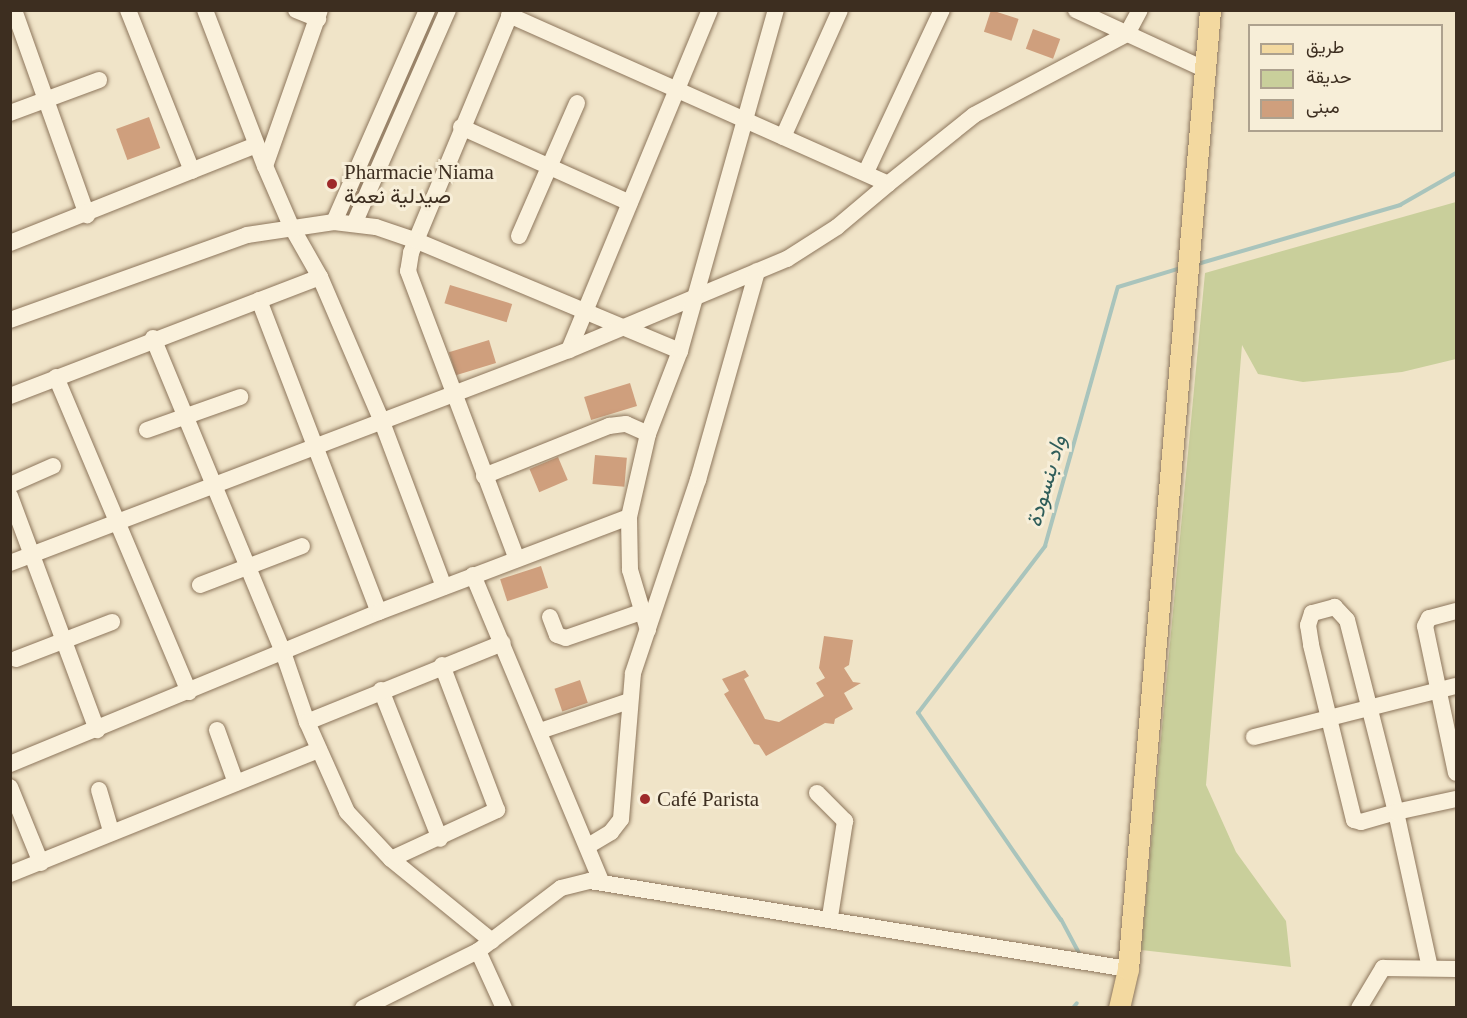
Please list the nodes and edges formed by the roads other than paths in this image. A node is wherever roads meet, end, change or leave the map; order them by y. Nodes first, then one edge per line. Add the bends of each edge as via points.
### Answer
1 (14, 10) edge
2 (128, 10) edge
3 (205, 10) edge
4 (296, 10) edge
5 (427, 10) edge
6 (447, 10) edge
7 (710, 10) edge
8 (776, 10) edge
9 (840, 10) edge
10 (942, 10) edge
11 (1140, 10) edge
12 (1210, 10) edge
13 (1077, 11) edge
14 (510, 13) edge
15 (319, 15) edge
16 (1127, 34) junction
17 (1206, 70) junction
18 (99, 80) dead end
19 (675, 92) junction
20 (46, 99) junction
21 (577, 103) dead end
22 (10, 113) edge
23 (744, 122) junction
24 (461, 128) junction
25 (783, 137) junction
26 (256, 145) junction
27 (265, 166) junction
28 (549, 167) junction
29 (192, 171) junction
30 (866, 172) junction
31 (888, 184) junction
32 (630, 203) junction
33 (87, 215) junction
34 (334, 222) junction
35 (354, 224) junction
36 (291, 226) junction
37 (519, 236) dead end
38 (417, 241) junction
39 (10, 243) edge
40 (757, 271) junction
41 (320, 277) junction
42 (696, 296) junction
43 (259, 300) junction
44 (584, 313) junction
45 (10, 320) edge
46 (626, 325) junction
47 (153, 338) junction
48 (568, 350) junction
49 (680, 351) junction
50 (56, 377) junction
51 (454, 392) junction
52 (10, 396) edge
53 (240, 397) dead end
54 (185, 417) junction
55 (382, 422) junction
56 (147, 430) dead end
57 (648, 434) junction
58 (316, 446) junction
59 (53, 466) dead end
60 (484, 476) junction
61 (10, 485) edge
62 (214, 486) junction
63 (10, 496) edge
64 (629, 517) junction
65 (120, 525) junction
66 (302, 546) dead end
67 (34, 554) junction
68 (517, 559) junction
69 (10, 563) edge
70 (247, 568) junction
71 (473, 575) junction
72 (200, 585) dead end
73 (444, 587) junction
74 (1456, 611) edge
75 (379, 612) junction
76 (641, 612) junction
77 (550, 617) dead end
78 (111, 622) dead end
79 (648, 630) junction
80 (503, 643) junction
81 (63, 644) junction
82 (283, 652) junction
83 (16, 660) dead end
84 (442, 665) junction
85 (1456, 686) edge
86 (381, 690) junction
87 (1437, 691) junction
88 (189, 692) junction
89 (629, 701) junction
90 (1371, 708) junction
91 (1330, 718) junction
92 (307, 722) junction
93 (97, 730) junction
94 (217, 730) dead end
95 (540, 731) junction
96 (1452, 734) edge
97 (1254, 737) dead end
98 (319, 750) junction
99 (10, 764) edge
100 (1456, 773) edge
101 (236, 783) junction
102 (10, 786) edge
103 (99, 790) dead end
104 (817, 793) dead end
105 (1456, 799) edge
106 (1396, 812) junction
107 (111, 831) junction
108 (440, 839) junction
109 (588, 846) junction
110 (391, 859) junction
111 (41, 863) junction
112 (10, 874) edge
113 (601, 881) junction
114 (830, 917) junction
115 (492, 941) junction
116 (478, 951) junction
117 (1430, 968) junction
118 (1128, 969) junction
119 (1456, 969) edge
120 (363, 1008) edge
121 (504, 1008) edge
122 (1119, 1008) edge
123 (1359, 1008) edge

1 - 20 street
2 - 29 street
3 - 26 street
4 - 15 street
5 - 34 street
6 - 35 street
7 - 19 street
8 - 23 street
9 - 25 street
10 - 30 street
11 - 16 street
12 - 17 main road
13 - 16 street
14 - 19 street
14 - 24 street
15 - 27 street
16 - 17 street
16 - 31 street via 974,115
17 - 118 main road
18 - 20 street
19 - 23 street
19 - 32 street
20 - 22 street
20 - 33 street
21 - 28 street
23 - 25 street
23 - 42 street
24 - 28 street
24 - 38 street
25 - 30 street
26 - 27 street
26 - 29 street
27 - 36 street
28 - 32 street
28 - 37 street
29 - 33 street
30 - 31 street
31 - 40 street via 816,242
32 - 44 street
33 - 39 street
34 - 35 street
34 - 36 street
35 - 38 street
36 - 41 street
36 - 45 street via 237,238
38 - 44 street
38 - 51 street via 409,260 409,275
40 - 42 street
40 - 79 street via 733,364
41 - 43 street
41 - 55 street
42 - 46 street
42 - 49 street
43 - 47 street
43 - 58 street
44 - 46 street
44 - 48 street
46 - 48 street
46 - 49 street
47 - 50 street
47 - 54 street
48 - 51 street
49 - 57 street
50 - 52 street
50 - 65 street
51 - 55 street
51 - 60 street
53 - 54 street
54 - 56 street
54 - 62 street
55 - 58 street
55 - 73 street
57 - 60 street via 631,425 609,426
57 - 64 street
58 - 62 street
58 - 75 street
59 - 61 street
60 - 68 street
62 - 65 street
62 - 70 street
63 - 67 street
64 - 68 street
64 - 76 street via 628,561
65 - 67 street
65 - 88 street
66 - 70 street
67 - 69 street
67 - 81 street
68 - 71 street
70 - 72 street
70 - 82 street
71 - 73 street
71 - 80 street
73 - 75 street
74 - 87 street via 1426,622
75 - 82 street
76 - 77 street via 566,638 557,635
76 - 79 street
78 - 81 street
79 - 89 street via 633,673
80 - 84 street
80 - 95 street
81 - 83 street
81 - 93 street
82 - 88 street
82 - 92 street
84 - 86 street
84 - 108 street via 497,810
85 - 87 street
86 - 92 street
86 - 108 street
87 - 90 street
87 - 96 street
88 - 93 street
89 - 95 street
89 - 109 street via 621,819 611,832
90 - 91 street
90 - 91 street via 1347,620 1339,609 1328,608 1312,613 1308,625
90 - 106 street
91 - 97 street
91 - 106 street via 1354,820 1361,822
92 - 98 street
93 - 99 street
94 - 101 street
95 - 109 street
96 - 100 street
98 - 101 street
98 - 110 street via 347,812
101 - 107 street
102 - 111 street
103 - 107 street
104 - 114 street via 845,821
105 - 106 street
106 - 117 street
107 - 111 street
108 - 110 street
109 - 113 street
110 - 115 street
111 - 112 street
113 - 114 street
113 - 115 street via 561,888
114 - 118 street
115 - 116 street
116 - 120 street
116 - 121 street
117 - 119 street
117 - 123 street via 1383,968
118 - 122 main road

